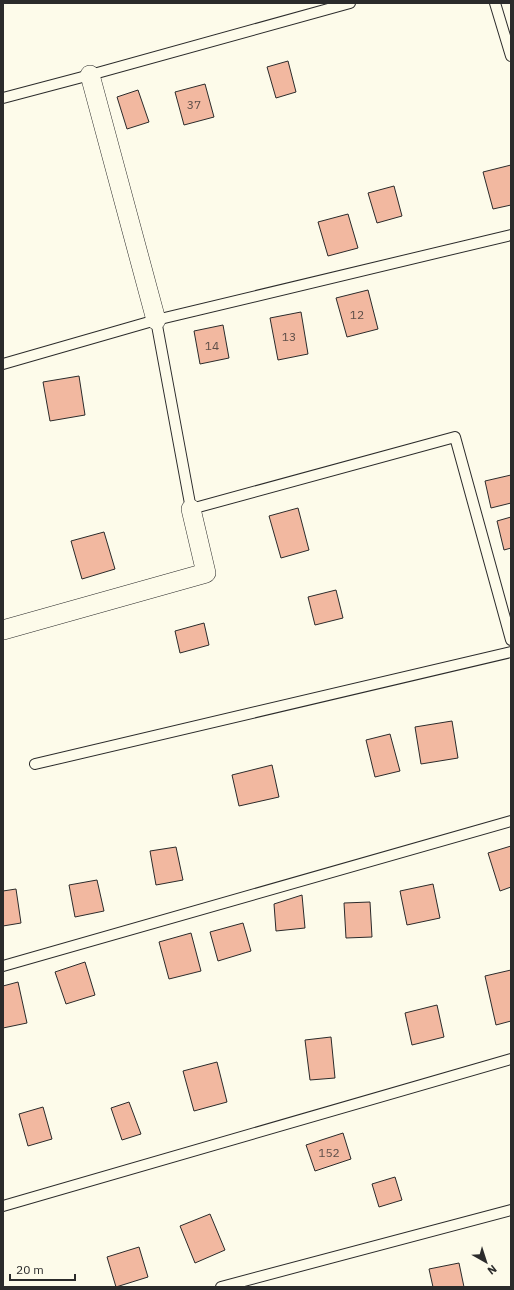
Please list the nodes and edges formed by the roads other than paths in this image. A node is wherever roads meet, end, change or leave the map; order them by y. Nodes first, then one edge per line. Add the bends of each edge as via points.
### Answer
1 (350, 3) edge
2 (495, 3) edge
3 (511, 56) edge
4 (90, 75) junction
5 (3, 98) edge
6 (511, 235) edge
7 (156, 320) junction
8 (3, 364) edge
9 (191, 509) junction
10 (3, 630) edge
11 (511, 640) edge
12 (511, 652) edge
13 (35, 764) dead end
14 (511, 821) edge
15 (3, 966) edge
16 (511, 1059) edge
17 (3, 1206) edge
18 (511, 1210) edge
19 (221, 1287) edge

1 - 4 lane
2 - 3 lane
4 - 5 lane
4 - 7 street
6 - 7 lane
7 - 8 lane
7 - 9 lane
9 - 10 street via 206,573
9 - 11 lane via 455,437
12 - 13 lane
14 - 15 lane
16 - 17 lane
18 - 19 lane

